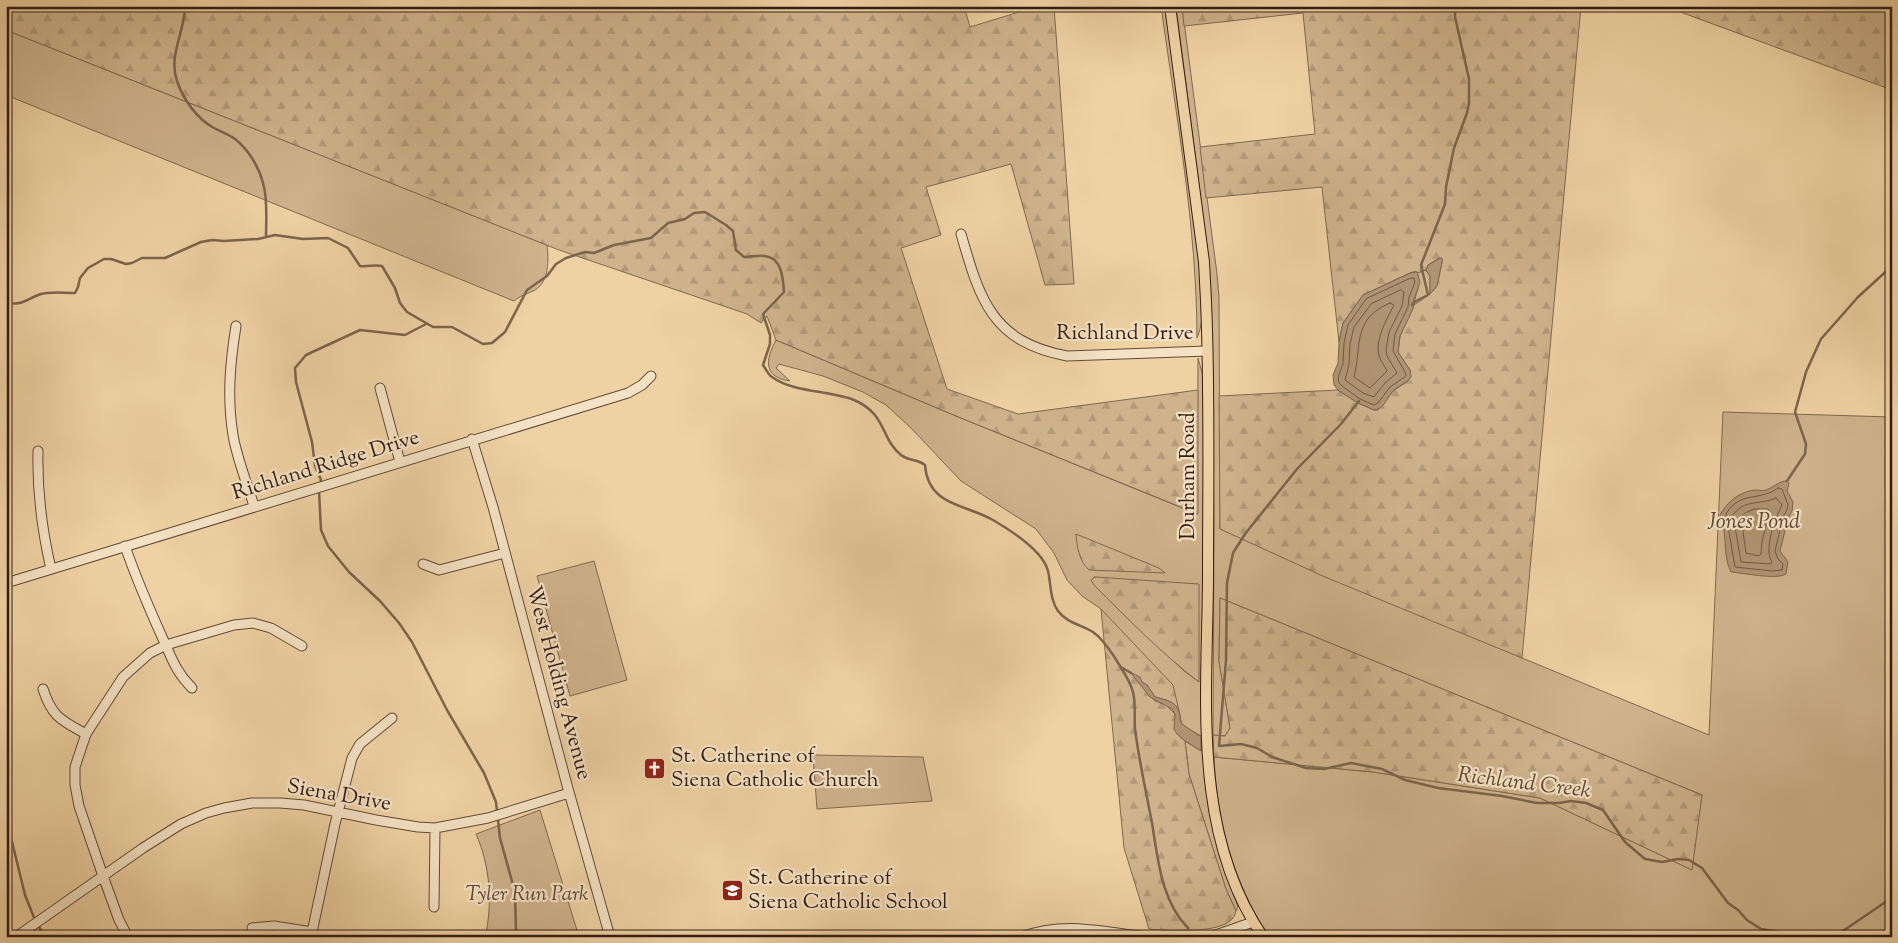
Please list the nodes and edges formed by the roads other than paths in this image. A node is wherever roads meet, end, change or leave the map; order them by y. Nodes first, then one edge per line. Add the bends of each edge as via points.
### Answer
1 (1170, 6) edge
2 (961, 234) dead end
3 (236, 326) dead end
4 (1207, 351) junction
5 (651, 376) dead end
6 (380, 388) dead end
7 (472, 439) junction
8 (38, 451) dead end
9 (400, 462) junction
10 (254, 506) junction
11 (125, 546) junction
12 (505, 553) junction
13 (423, 564) dead end
14 (51, 569) junction
15 (6, 583) edge
16 (166, 645) junction
17 (302, 646) dead end
18 (192, 688) dead end
19 (43, 689) dead end
20 (392, 718) dead end
21 (86, 734) junction
22 (570, 793) junction
23 (338, 813) junction
24 (436, 828) junction
25 (103, 876) junction
26 (434, 907) dead end
27 (1252, 922) junction
28 (1064, 927) junction
29 (252, 928) dead end
30 (312, 935) edge
31 (16, 937) edge
32 (128, 937) edge
33 (610, 937) edge
34 (1021, 937) edge
35 (1066, 937) edge
36 (1150, 937) edge
37 (1210, 937) edge
38 (1263, 937) edge

1 - 4 main road, Durham Road via 1204,262
2 - 4 street, Richland Drive via 984,301 1000,323 1030,346 1067,356
3 - 10 street via 230,362 230,407 234,437
4 - 27 main road, Durham Road via 1209,775 1223,849
5 - 7 street, Richland Ridge Drive via 628,393
6 - 9 street
7 - 9 street, Richland Ridge Drive
7 - 12 street, West Holding Avenue
8 - 14 street via 42,523
9 - 10 street, Richland Ridge Drive
10 - 11 street, Richland Ridge Drive
11 - 14 street, Richland Ridge Drive
11 - 16 street
12 - 13 street via 439,570
12 - 22 street, West Holding Avenue
14 - 15 street, Richland Ridge Drive
16 - 17 street via 234,625 253,623 271,628
16 - 18 street via 180,676
16 - 21 street via 123,677
19 - 21 street via 49,707 61,720
20 - 23 street via 360,744 352,758
21 - 25 street via 75,767 75,785
22 - 24 street, Siena Drive via 488,818
22 - 33 street, West Holding Avenue
23 - 24 street, Siena Drive
23 - 25 street, Siena Drive via 280,803 224,808 181,824
23 - 30 street
24 - 26 street
25 - 31 street, Siena Drive
25 - 32 street
27 - 37 street
27 - 38 main road, Durham Road
28 - 34 street
28 - 35 street
28 - 36 street
29 - 30 street via 274,926

